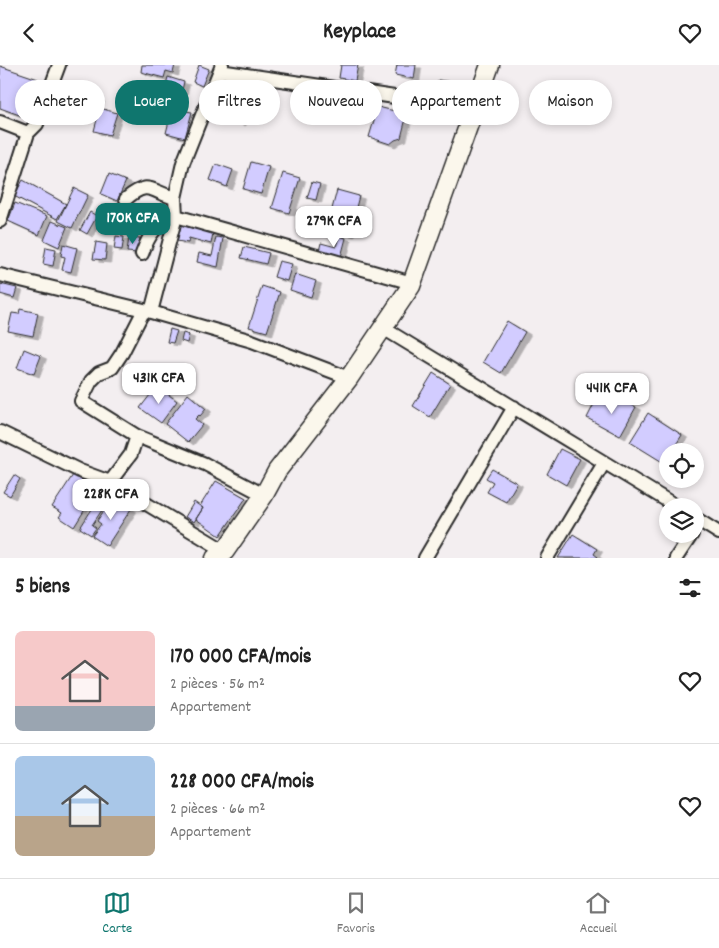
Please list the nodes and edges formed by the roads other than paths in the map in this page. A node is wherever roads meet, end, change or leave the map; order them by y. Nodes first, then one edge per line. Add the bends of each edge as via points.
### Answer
1 (59, 65) edge
2 (490, 65) edge
3 (221, 68) edge
4 (485, 80) edge
5 (392, 96) edge
6 (0, 121) edge
7 (469, 125) edge
8 (28, 133) junction
9 (175, 197) junction
10 (126, 199) dead end
11 (176, 216) junction
12 (0, 221) edge
13 (142, 254) dead end
14 (0, 275) edge
15 (412, 283) junction
16 (147, 311) junction
17 (383, 327) junction
18 (349, 378) junction
19 (514, 407) junction
20 (0, 432) edge
21 (137, 436) junction
22 (604, 463) junction
23 (110, 482) junction
24 (264, 495) junction
25 (663, 498) edge
26 (704, 526) edge
27 (719, 533) edge
28 (686, 543) edge
29 (218, 556) edge
30 (425, 558) edge
31 (548, 558) edge
32 (676, 558) edge

1 - 8 street via 36,124
2 - 4 street
3 - 5 street
3 - 9 street via 183,163
6 - 8 street
7 - 15 street
8 - 12 street
9 - 10 street via 147,187 137,189
9 - 11 street
11 - 13 street via 154,228
11 - 15 street
11 - 16 street
14 - 16 street
15 - 17 street
16 - 18 street via 252,341
16 - 21 street via 135,325 112,368 99,373 91,381 81,401
17 - 18 street
17 - 19 street
18 - 24 street via 277,471
19 - 22 street
19 - 30 street
20 - 23 street
21 - 23 street via 131,454
21 - 24 street
22 - 25 street
22 - 31 street
23 - 29 street
24 - 29 street
26 - 27 street
28 - 32 street

